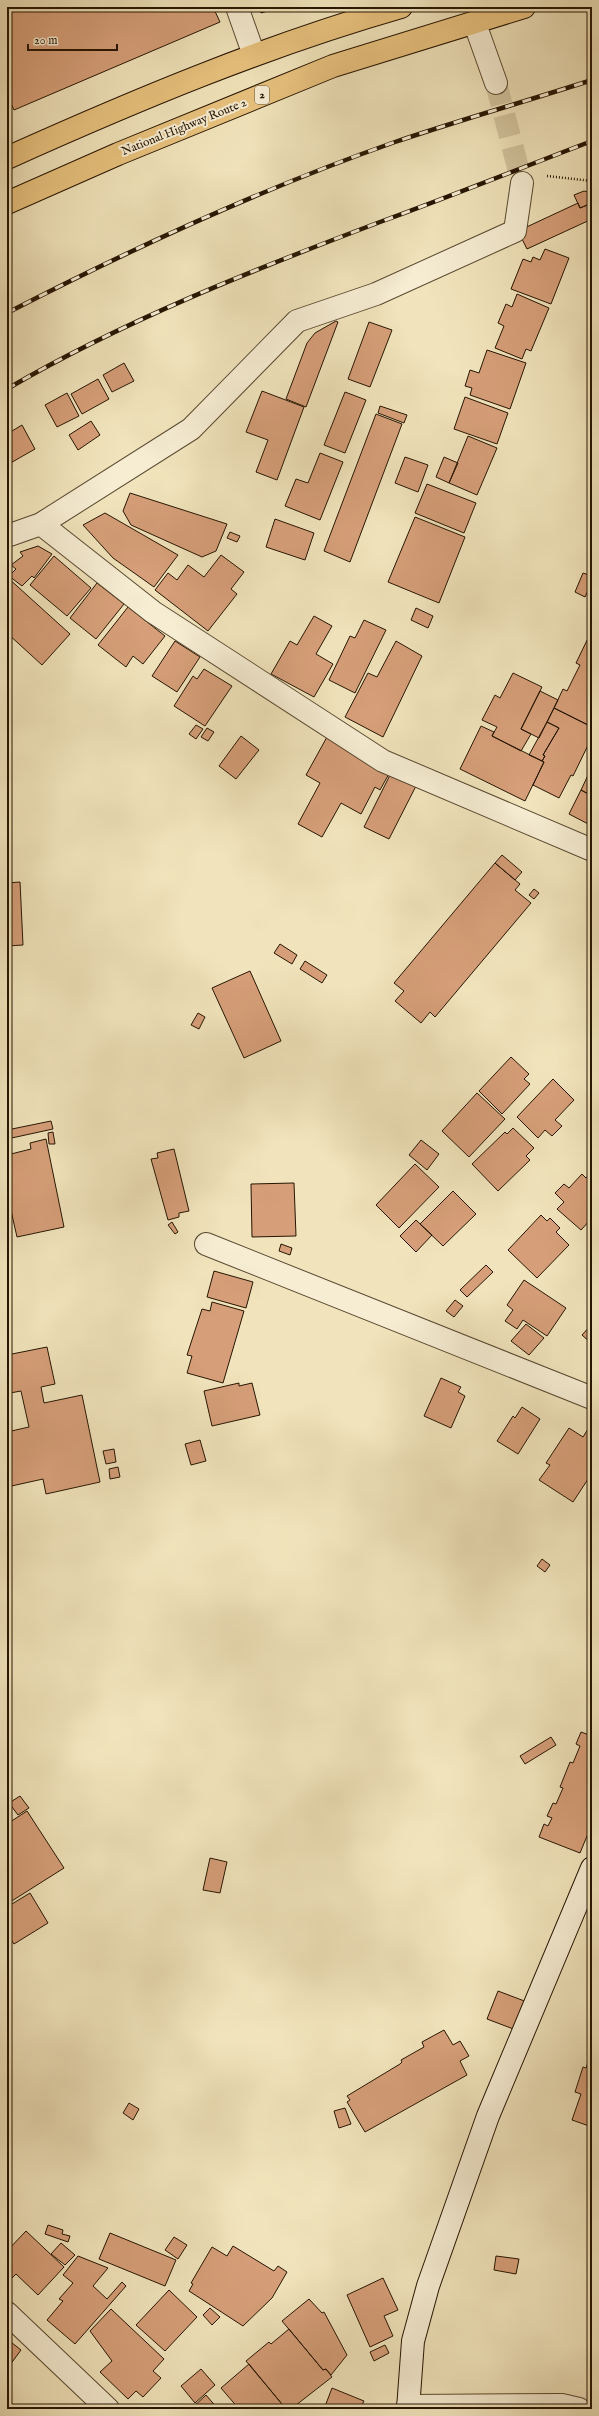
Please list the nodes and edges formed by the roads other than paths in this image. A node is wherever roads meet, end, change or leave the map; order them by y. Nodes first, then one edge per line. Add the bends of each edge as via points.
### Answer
1 (237, 7) edge
2 (401, 7) edge
3 (524, 7) edge
4 (475, 24) junction
5 (254, 55) junction
6 (496, 83) tunnel mouth
7 (7, 158) edge
8 (522, 183) tunnel mouth
9 (7, 203) edge
10 (41, 524) junction
11 (7, 536) edge
12 (592, 850) edge
13 (206, 1244) dead end
14 (592, 1398) edge
15 (592, 1868) edge
16 (7, 2313) edge
17 (408, 2408) edge
18 (108, 2409) edge
19 (579, 2409) edge

1 - 5 street
2 - 5 highway
3 - 4 highway, National Highway Route 2 / 2
4 - 6 street
4 - 9 highway, National Highway Route 2 / 2 via 333,66 118,154
5 - 7 highway via 194,77
8 - 10 street via 515,231 376,294 297,321 191,429
10 - 11 street
10 - 12 street via 154,612 383,761
13 - 14 street
15 - 17 street via 488,2116 428,2286 414,2341
16 - 18 street
17 - 19 street via 562,2405

